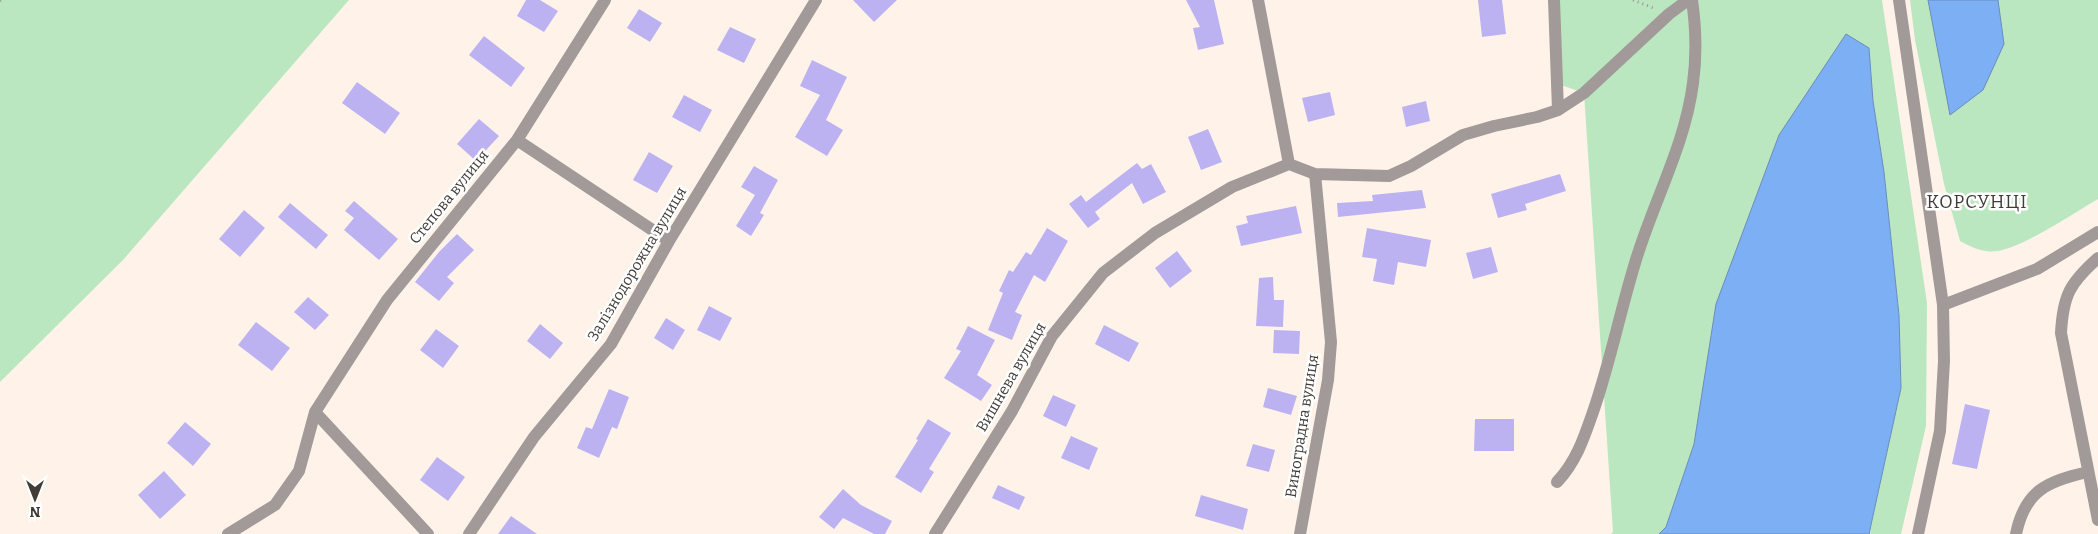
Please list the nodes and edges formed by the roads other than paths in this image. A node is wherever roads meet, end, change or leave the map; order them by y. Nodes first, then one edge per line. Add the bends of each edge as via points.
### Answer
1 (605, 0) edge
2 (816, 0) edge
3 (1258, 0) edge
4 (1554, 0) edge
5 (1688, 0) edge
6 (1692, 0) edge
7 (1899, 0) edge
8 (1558, 110) junction
9 (517, 140) junction
10 (1289, 164) junction
11 (1315, 174) junction
12 (2098, 232) edge
13 (669, 241) junction
14 (2098, 258) edge
15 (1943, 305) junction
16 (315, 412) junction
17 (2088, 472) junction
18 (1557, 482) dead end
19 (2098, 520) edge
20 (228, 534) edge
21 (428, 534) edge
22 (469, 534) edge
23 (935, 534) edge
24 (1300, 534) edge
25 (1918, 534) edge
26 (2016, 534) edge

1 - 9 street, Степова вулиця
2 - 13 street, Залізнодорожна вулиця
3 - 10 street
4 - 8 street
5 - 8 street via 1584,93
6 - 18 street via 1697,30 1693,84 1677,149 1635,261 1603,382 1583,442 1569,469
7 - 15 street
8 - 11 street via 1463,135 1389,176
9 - 13 street
9 - 16 street, Степова вулиця via 387,300
10 - 11 street
10 - 23 street, Вишнева вулиця via 1232,187 1155,233 1103,273 1052,336 1012,411
11 - 24 street, Виноградна вулиця via 1331,342 1328,380
12 - 15 street via 2037,269
13 - 22 street, Залізнодорожна вулиця via 611,344 534,437
14 - 17 street via 2068,290 2061,325
15 - 25 street via 1940,431
16 - 20 street via 300,471 275,505
16 - 21 street
17 - 19 street
17 - 26 street via 2060,479 2040,490 2026,504

